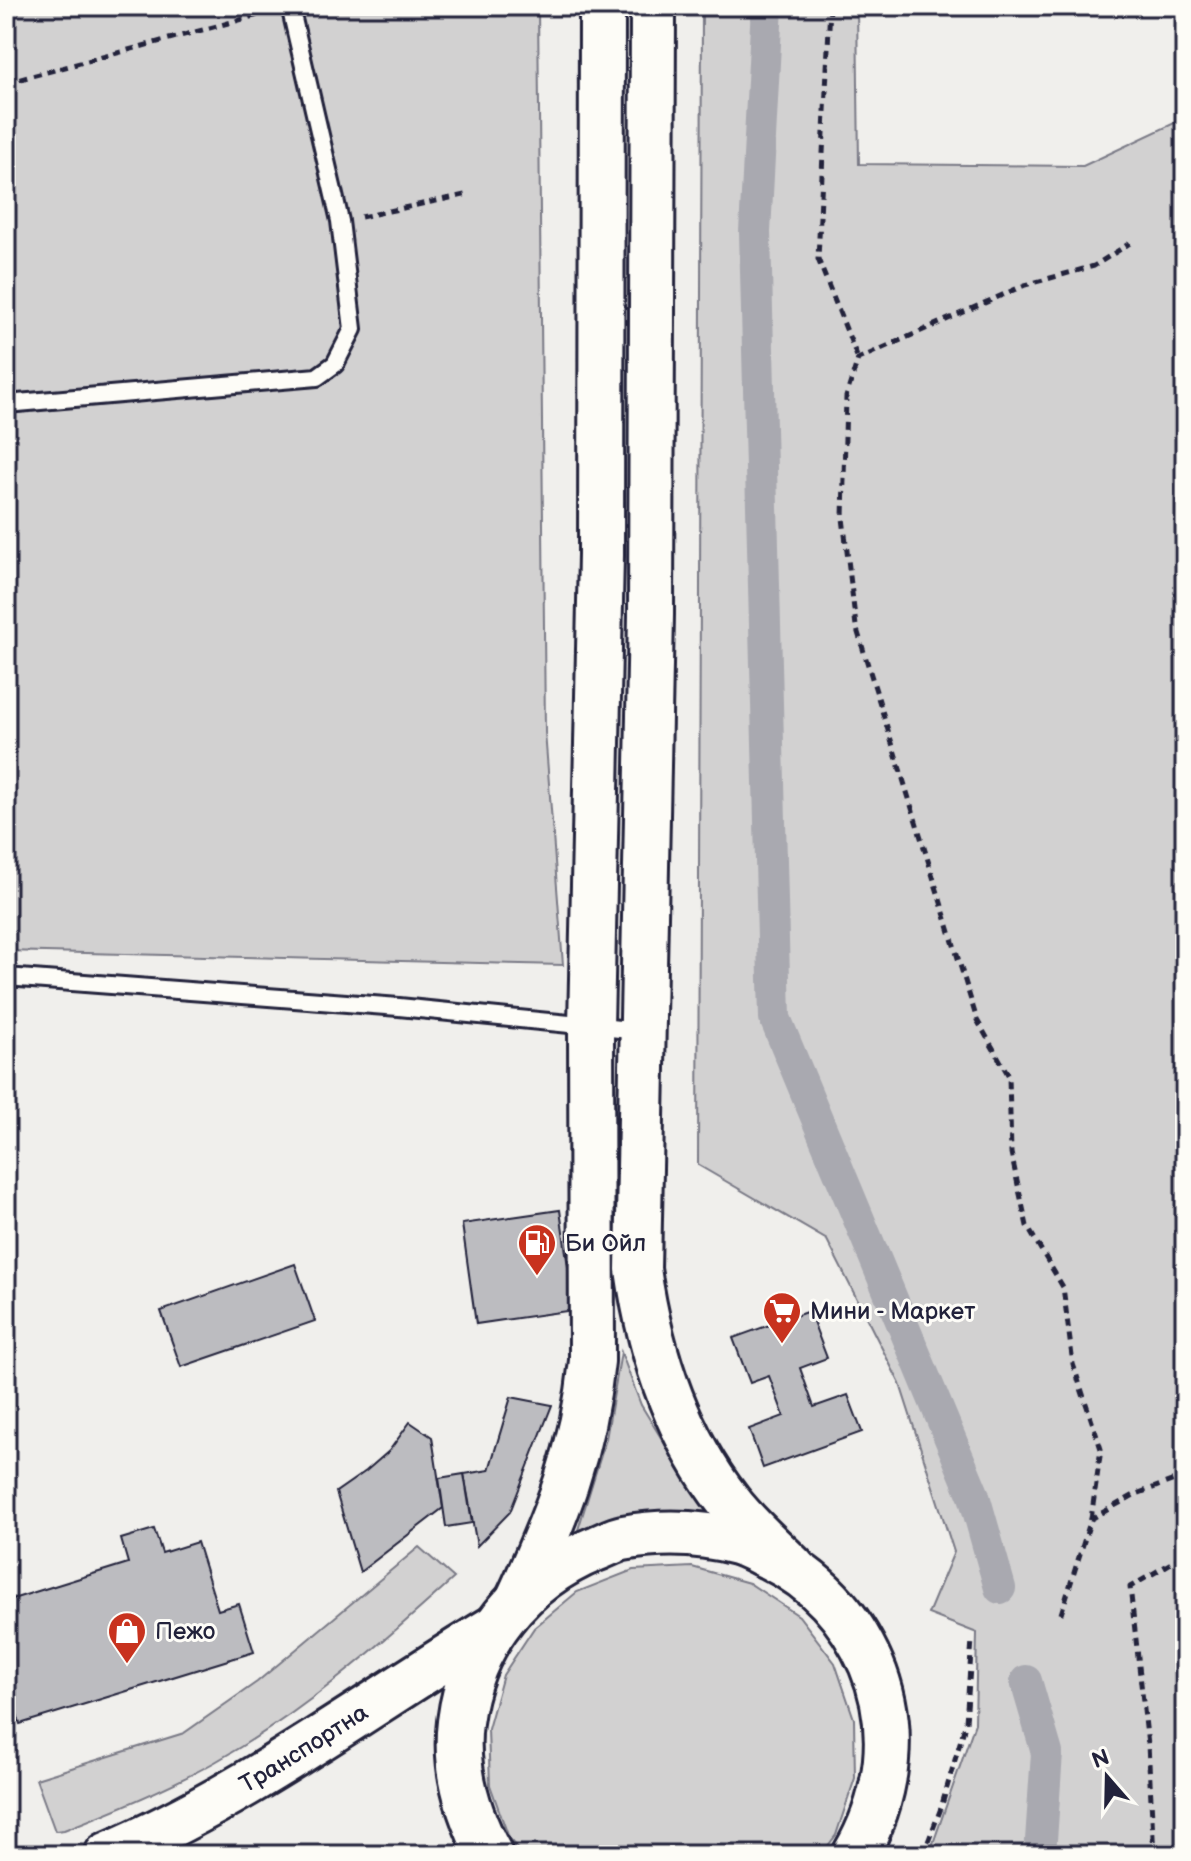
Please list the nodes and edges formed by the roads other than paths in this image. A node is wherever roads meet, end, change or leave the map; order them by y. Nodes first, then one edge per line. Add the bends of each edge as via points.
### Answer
1 (602, 6) edge
2 (653, 6) edge
3 (282, 8) edge
4 (6, 404) edge
5 (6, 977) edge
6 (591, 1026) junction
7 (642, 1031) junction
8 (793, 1568) junction
9 (507, 1613) junction
10 (107, 1855) edge
11 (490, 1855) edge
12 (855, 1855) edge

1 - 6 main road via 601,555
2 - 7 main road via 651,615
3 - 4 lane via 340,221 353,329 335,364 317,377
5 - 6 lane
6 - 7 lane
6 - 9 main road via 588,1406 557,1513
7 - 8 main road via 638,1269 655,1354 673,1409 697,1457 730,1504
8 - 9 main road, Транспортна via 739,1542 681,1532 621,1539 566,1561
8 - 12 main road via 819,1589 860,1640 885,1709 886,1774 871,1828
9 - 10 main road, Транспортна via 304,1751 163,1831
9 - 11 main road via 472,1673 460,1722 461,1773 472,1821

